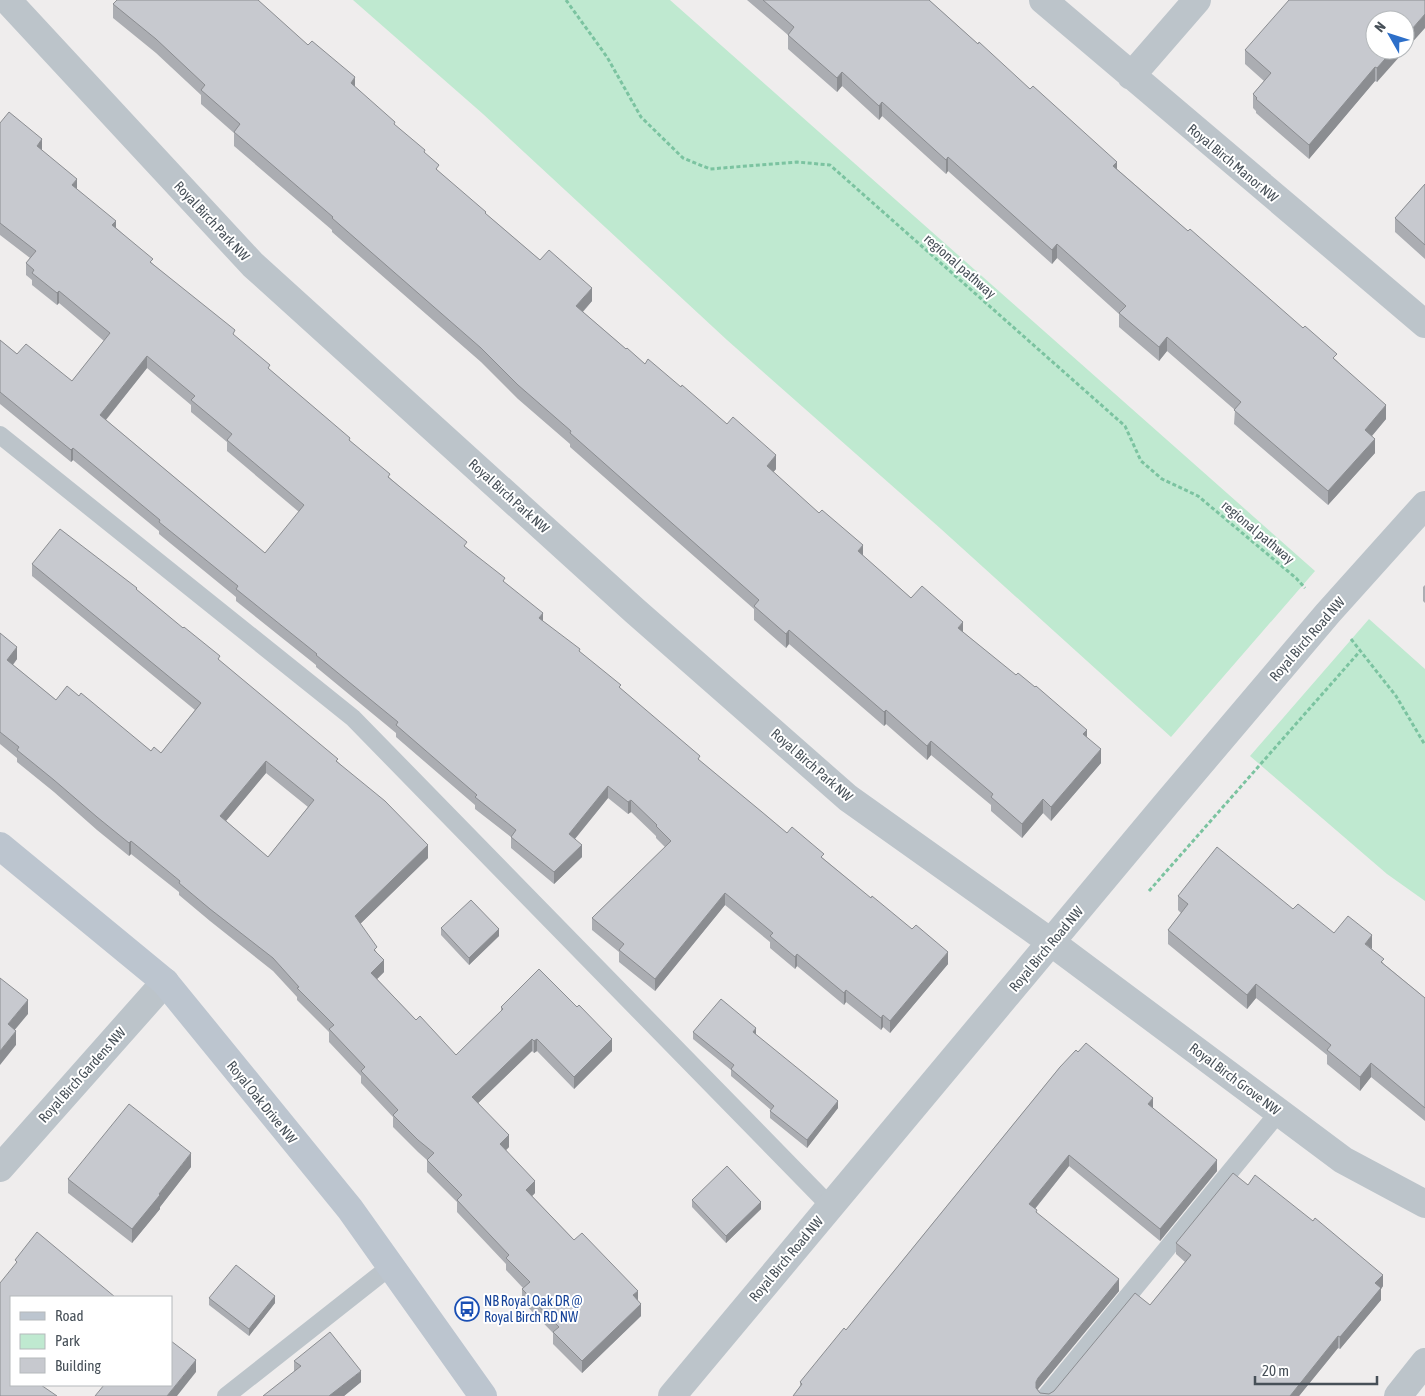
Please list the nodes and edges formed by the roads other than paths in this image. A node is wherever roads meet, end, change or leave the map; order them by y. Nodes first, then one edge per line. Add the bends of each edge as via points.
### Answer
1 (1042, 0) edge
2 (1197, 0) edge
3 (7, 4) edge
4 (1131, 76) junction
5 (1425, 324) edge
6 (0, 435) edge
7 (1425, 505) edge
8 (0, 846) edge
9 (1052, 942) junction
10 (165, 982) junction
11 (1279, 1112) junction
12 (0, 1168) edge
13 (1425, 1204) edge
14 (830, 1206) junction
15 (391, 1266) junction
16 (1425, 1362) edge
17 (226, 1396) edge
18 (483, 1396) edge
19 (672, 1396) edge
20 (1046, 1396) edge
21 (1398, 1396) edge

1 - 4 street, Royal Birch Manor NW
2 - 4 street
3 - 9 street, Royal Birch Park NW via 253,265 628,604 848,798
4 - 5 street, Royal Birch Manor NW
6 - 14 lane via 353,718
7 - 9 street, Royal Birch Road NW via 1328,614
8 - 10 street, Royal Oak Drive NW
9 - 11 street, Royal Birch Grove NW
9 - 14 street, Royal Birch Road NW
10 - 12 street, Royal Birch Gardens NW
10 - 15 street, Royal Oak Drive NW via 350,1209
11 - 13 street, Royal Birch Grove NW via 1343,1160
11 - 20 lane
14 - 19 street, Royal Birch Road NW
15 - 17 lane
15 - 18 street, Royal Oak Drive NW
16 - 21 street

